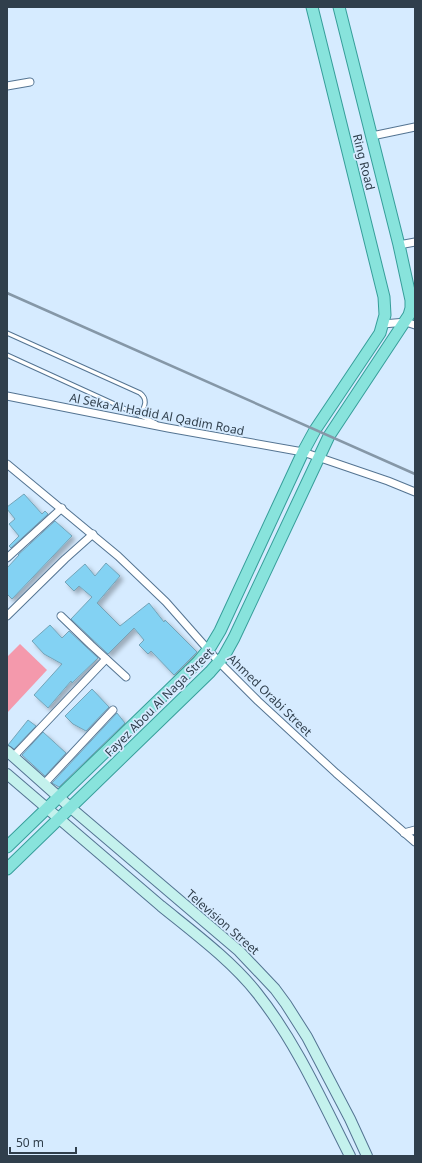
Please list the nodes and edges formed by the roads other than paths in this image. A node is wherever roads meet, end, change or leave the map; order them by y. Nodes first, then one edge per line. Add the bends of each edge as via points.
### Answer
1 (312, 7) edge
2 (339, 7) edge
3 (30, 82) dead end
4 (7, 86) edge
5 (415, 127) edge
6 (372, 136) junction
7 (415, 242) edge
8 (399, 245) junction
9 (410, 323) edge
10 (383, 324) junction
11 (7, 333) edge
12 (7, 355) edge
13 (7, 396) edge
14 (140, 416) junction
15 (168, 428) junction
16 (315, 430) joint
17 (329, 436) joint
18 (303, 452) junction
19 (319, 457) junction
20 (7, 464) edge
21 (415, 492) edge
22 (62, 508) junction
23 (93, 534) junction
24 (8, 554) edge
25 (7, 616) edge
26 (61, 616) dead end
27 (209, 649) junction
28 (106, 659) junction
29 (219, 662) junction
30 (126, 677) dead end
31 (114, 710) dead end
32 (10, 754) edge
33 (7, 774) edge
34 (44, 784) junction
35 (59, 797) junction
36 (71, 808) junction
37 (46, 809) junction
38 (58, 819) junction
39 (415, 830) edge
40 (404, 833) junction
41 (415, 842) edge
42 (7, 847) edge
43 (7, 868) edge
44 (350, 1156) edge
45 (367, 1156) edge

1 - 10 main road, Ring Road via 384,297 386,306
2 - 6 main road, Ring Road
3 - 4 street
5 - 6 street
6 - 8 main road, Ring Road
7 - 8 street
8 - 9 main road, Ring Road via 411,300
9 - 10 street
9 - 17 main road, Ring Road
10 - 16 main road, Ring Road via 375,341
11 - 14 lane via 140,393 146,402
12 - 14 lane
13 - 15 street, Al Seka Al Hadid Al Qadim Road
14 - 15 lane
15 - 18 street, Al Seka Al Hadid Al Qadim Road
16 - 18 main road, Fayez Abou Al Naga Street
17 - 19 main road, Fayez Abou Al Naga Street
18 - 19 street, Al Seka Al Hadid Al Qadim Road
18 - 27 main road, Fayez Abou Al Naga Street via 220,631
19 - 21 street, Al Seka Al Hadid Al Qadim Road
19 - 29 main road, Fayez Abou Al Naga Street via 234,638
20 - 22 street, Ahmed Orabi Street
22 - 23 street, Ahmed Orabi Street
22 - 24 street
23 - 25 street
23 - 27 street, Ahmed Orabi Street via 142,579
26 - 28 street
27 - 29 street, Ahmed Orabi Street
27 - 35 main road, Fayez Abou Al Naga Street
28 - 30 street
28 - 32 street
29 - 36 main road, Fayez Abou Al Naga Street
29 - 40 street, Ahmed Orabi Street via 291,732
31 - 34 street
32 - 34 street, Television Street
33 - 37 street
34 - 35 street, Television Street
35 - 36 street, Television Street
35 - 37 main road, Fayez Abou Al Naga Street
36 - 38 main road, Fayez Abou Al Naga Street
36 - 45 street, Television Street via 239,952 275,989 307,1037
37 - 38 street
37 - 42 main road, Fayez Abou Al Naga Street
38 - 43 main road, Fayez Abou Al Naga Street
38 - 44 street via 228,963 256,992 292,1044
39 - 40 street
40 - 41 street, Ahmed Orabi Street

